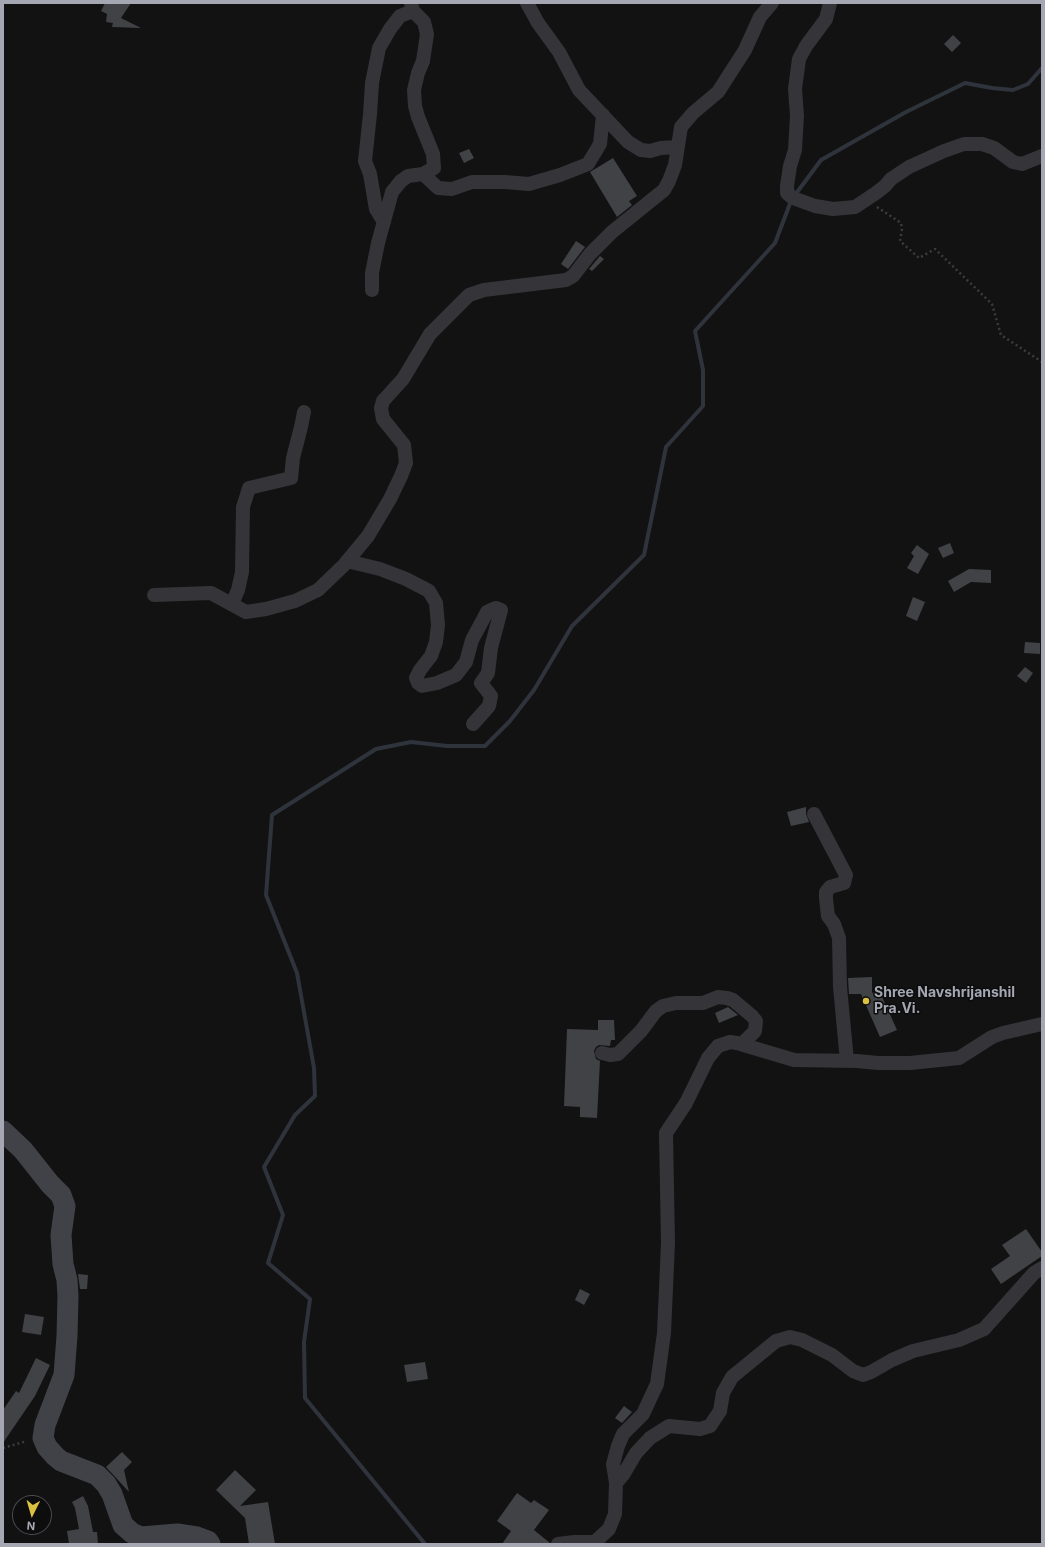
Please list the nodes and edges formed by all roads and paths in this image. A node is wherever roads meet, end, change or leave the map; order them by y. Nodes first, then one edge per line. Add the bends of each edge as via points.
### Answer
1 (527, 3) edge
2 (772, 3) edge
3 (830, 3) edge
4 (412, 7) edge
5 (603, 115) junction
6 (677, 147) junction
7 (1042, 156) edge
8 (423, 174) junction
9 (866, 200) junction
10 (384, 222) junction
11 (372, 290) dead end
12 (1042, 362) edge
13 (304, 412) dead end
14 (347, 561) junction
15 (154, 595) dead end
16 (232, 604) junction
17 (473, 724) dead end
18 (814, 814) dead end
19 (1042, 1024) edge
20 (742, 1044) junction
21 (602, 1053) dead end
22 (847, 1060) junction
23 (3, 1131) edge
24 (1042, 1268) edge
25 (43, 1438) junction
26 (3, 1448) edge
27 (616, 1483) junction
28 (210, 1544) edge
29 (558, 1544) edge

1 - 5 street via 559,52 579,90
2 - 6 street via 760,17 745,50 718,92 693,113 682,127
3 - 9 street via 826,18 799,59 795,89 797,132 787,193 793,198 815,206 833,209 856,207
4 - 8 street via 424,22 427,34 423,61 414,90 418,117 433,154 434,168
4 - 10 street via 390,28 379,48 372,83 365,161 376,209
5 - 6 street via 628,142 641,150
5 - 8 street via 600,144 588,164 560,175 529,184 472,182 452,189 438,188
6 - 14 street via 675,165 664,190 612,232 590,254 574,276 566,280 484,290 469,295 430,334 403,379 383,401 381,408 383,419 404,445 406,463 390,499 368,536
7 - 9 street via 1022,164 1013,162 994,148 982,144 964,144 909,167
8 - 10 street via 408,176 392,192
9 - 12 path via 902,223 900,241 918,258 935,249 992,304 1001,335
10 - 11 street via 372,273
13 - 16 street via 291,478 249,488 242,507 242,572
14 - 16 street via 318,590 295,601 246,612
14 - 17 street via 380,569 429,591 436,603 438,625 431,656 416,678 422,686 456,675 466,662 472,640 487,612 496,608 501,610 488,672 481,683 491,696 489,706
15 - 16 street via 211,593
18 - 22 street via 846,875 844,883 830,887 826,892 826,898 828,916 839,938 840,987
19 - 22 street via 992,1037 959,1058 902,1063
20 - 21 street via 755,1031 756,1021 733,1000 718,997 703,1003 676,1003 663,1006 618,1054
20 - 22 street via 794,1060
20 - 27 street via 730,1042 718,1046 708,1058 686,1103 666,1133 668,1243 664,1332 657,1384 643,1414 624,1434 618,1446 613,1464
23 - 25 street via 23,1150 61,1195 65,1206 61,1235 68,1296 64,1374 44,1425
24 - 27 street via 1034,1273 984,1329 959,1340 913,1352 871,1372 863,1374 853,1371 832,1355 802,1340 790,1337 776,1341 732,1377 723,1393 720,1411 710,1426 700,1429 669,1426 650,1438 636,1453
25 - 26 path
25 - 28 street via 51,1452 61,1461 97,1475 106,1484 123,1525 132,1533 141,1537 177,1534 197,1537
27 - 29 street via 616,1514 609,1529 595,1542

